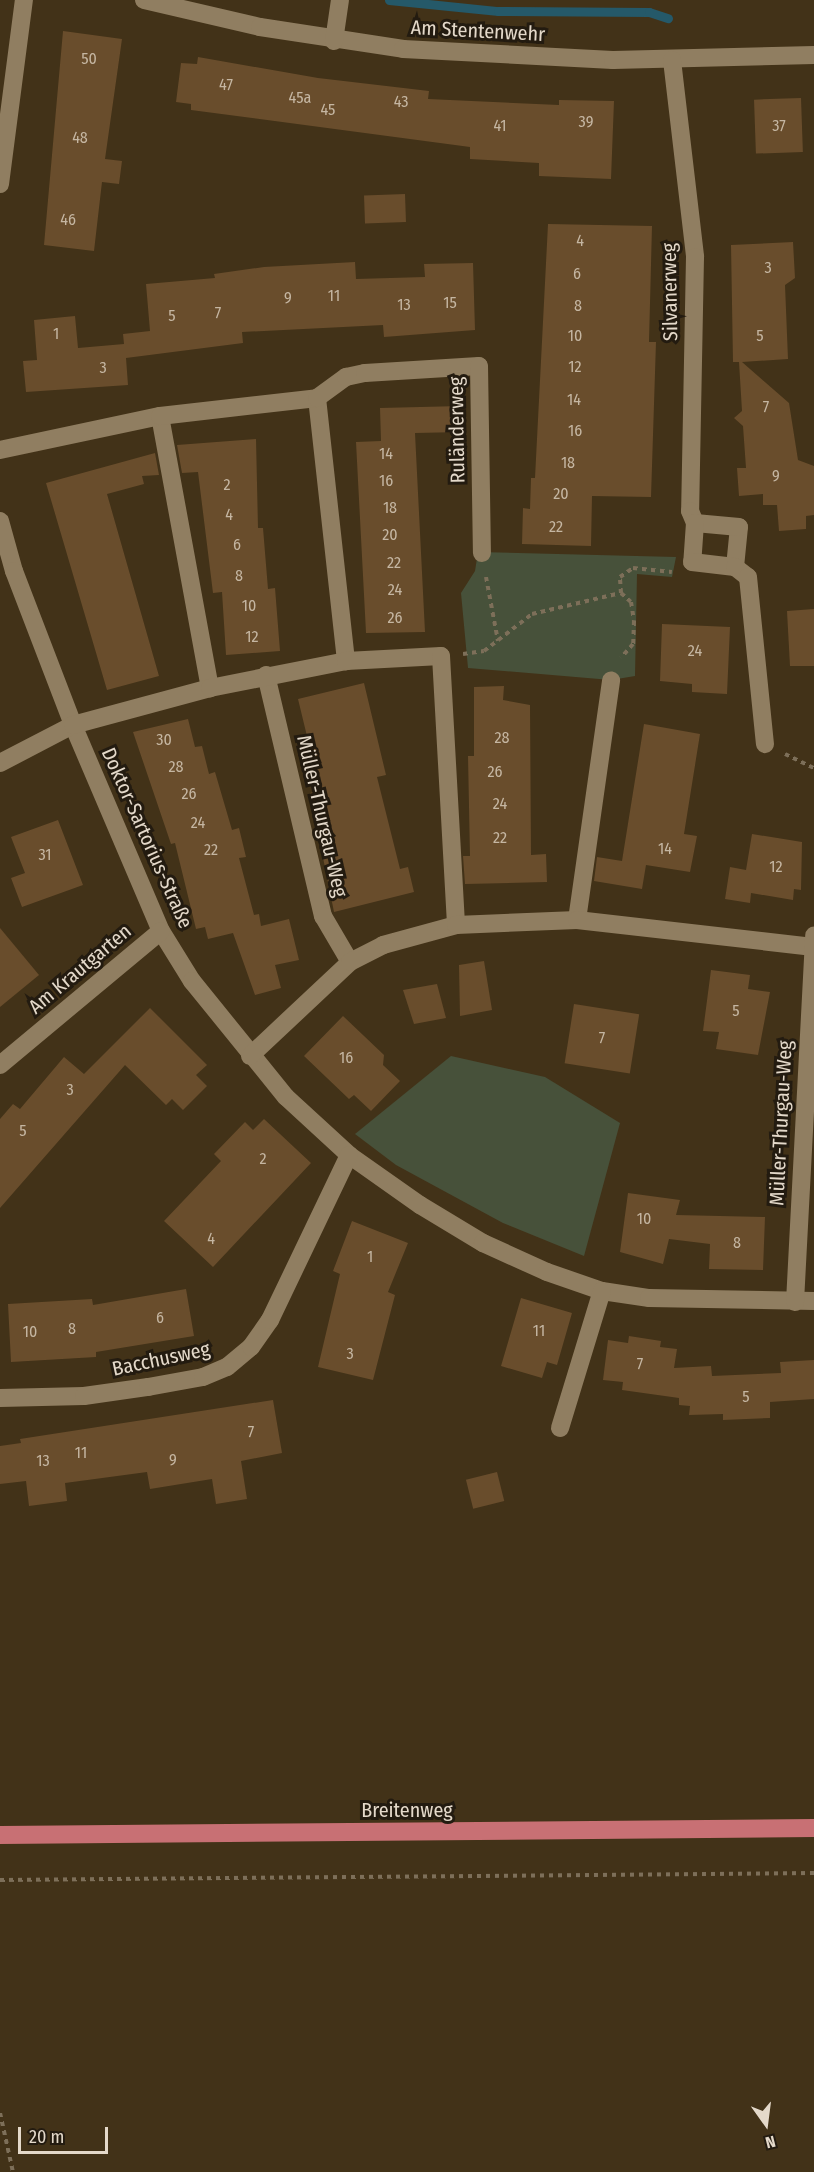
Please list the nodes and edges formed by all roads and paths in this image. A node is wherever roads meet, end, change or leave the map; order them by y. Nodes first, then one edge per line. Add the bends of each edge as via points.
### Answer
1 (24, 0) edge
2 (144, 0) edge
3 (340, 2) edge
4 (334, 40) junction
5 (814, 55) edge
6 (672, 60) junction
7 (0, 184) edge
8 (317, 398) junction
9 (160, 416) junction
10 (0, 450) edge
11 (0, 521) edge
12 (695, 523) junction
13 (482, 553) joint
14 (692, 562) junction
15 (735, 567) junction
16 (621, 593) junction
17 (498, 641) junction
18 (441, 657) junction
19 (346, 662) junction
20 (266, 675) junction
21 (611, 680) joint
22 (210, 688) junction
23 (73, 725) junction
24 (765, 744) joint
25 (0, 763) edge
26 (814, 768) edge
27 (577, 920) junction
28 (456, 925) junction
29 (161, 931) junction
30 (814, 941) edge
31 (350, 962) junction
32 (250, 1056) junction
33 (0, 1065) edge
34 (349, 1155) junction
35 (602, 1291) junction
36 (814, 1301) edge
37 (795, 1302) junction
38 (0, 1398) edge
39 (560, 1428) dead end
40 (814, 1828) edge
41 (0, 1835) edge
42 (814, 1873) edge
43 (0, 1880) edge
44 (0, 2113) edge
45 (13, 2172) edge

1 - 7 street
2 - 4 street, Am Stentenwehr
3 - 4 street
4 - 6 street, Am Stentenwehr via 478,54
5 - 6 street, Am Stentenwehr
6 - 12 street, Silvanerweg via 695,257 690,511
8 - 9 street, Ruländerweg
8 - 13 street, Ruländerweg via 346,377 365,373 479,366
8 - 19 street
9 - 10 street, Ruländerweg
9 - 22 street
11 - 23 street, Doktor-Sartorius-Straße via 14,571
12 - 14 street, Silvanerweg
12 - 15 street via 739,527
13 - 17 path
14 - 15 street
14 - 16 path via 673,572 633,568 620,577
15 - 24 street via 748,578
16 - 17 path via 532,614
16 - 21 path via 631,602 633,644
17 - 18 path via 484,651
18 - 19 street
18 - 28 street
19 - 20 street
20 - 22 street
20 - 31 street, Müller-Thurgau-Weg via 323,916
21 - 27 street
22 - 23 street
23 - 25 street
23 - 29 street, Doktor-Sartorius-Straße
24 - 26 path
27 - 28 street, Müller-Thurgau-Weg
27 - 30 street, Müller-Thurgau-Weg
28 - 31 street, Müller-Thurgau-Weg via 383,945
29 - 32 street, Doktor-Sartorius-Straße
29 - 33 street, Am Krautgarten
30 - 37 street, Müller-Thurgau-Weg
31 - 32 street, Müller-Thurgau-Weg
32 - 34 street, Doktor-Sartorius-Straße
34 - 35 street, Doktor-Sartorius-Straße via 483,1243
34 - 38 street, Bacchusweg via 270,1320 251,1347 227,1367 203,1377 84,1396
35 - 37 street, Doktor-Sartorius-Straße via 712,1302
35 - 39 street
36 - 37 street, Doktor-Sartorius-Straße
40 - 41 main road, Breitenweg
42 - 43 path
44 - 45 path

